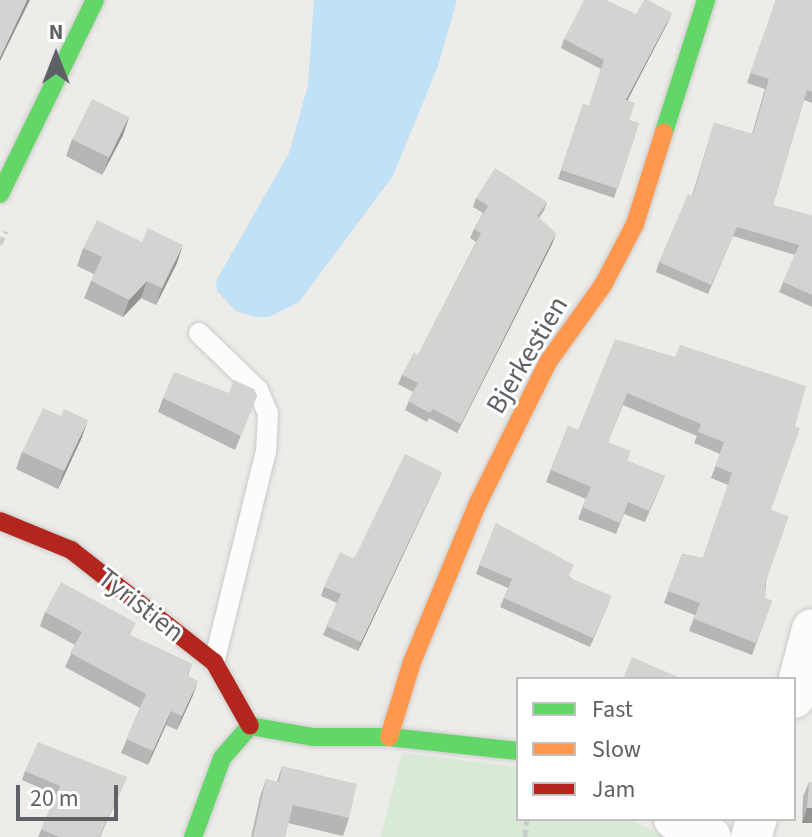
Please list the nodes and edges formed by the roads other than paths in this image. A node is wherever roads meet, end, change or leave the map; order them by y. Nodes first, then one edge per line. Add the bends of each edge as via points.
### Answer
1 (95, 0) edge
2 (706, 0) edge
3 (0, 194) edge
4 (199, 333) dead end
5 (0, 521) edge
6 (812, 629) edge
7 (214, 662) junction
8 (796, 690) edge
9 (250, 726) junction
10 (389, 737) junction
11 (516, 751) edge
12 (678, 821) edge
13 (193, 837) edge
14 (711, 837) edge

1 - 3 street
2 - 10 street, Bjerkestien via 635,224 603,285 548,362 491,475 439,592
4 - 7 lane via 258,390 268,414 266,451
5 - 7 street, Tyristien via 71,550
6 - 8 street
7 - 9 street, Tyristien
9 - 10 street via 313,737
9 - 13 street via 222,758
10 - 11 street
12 - 14 street

